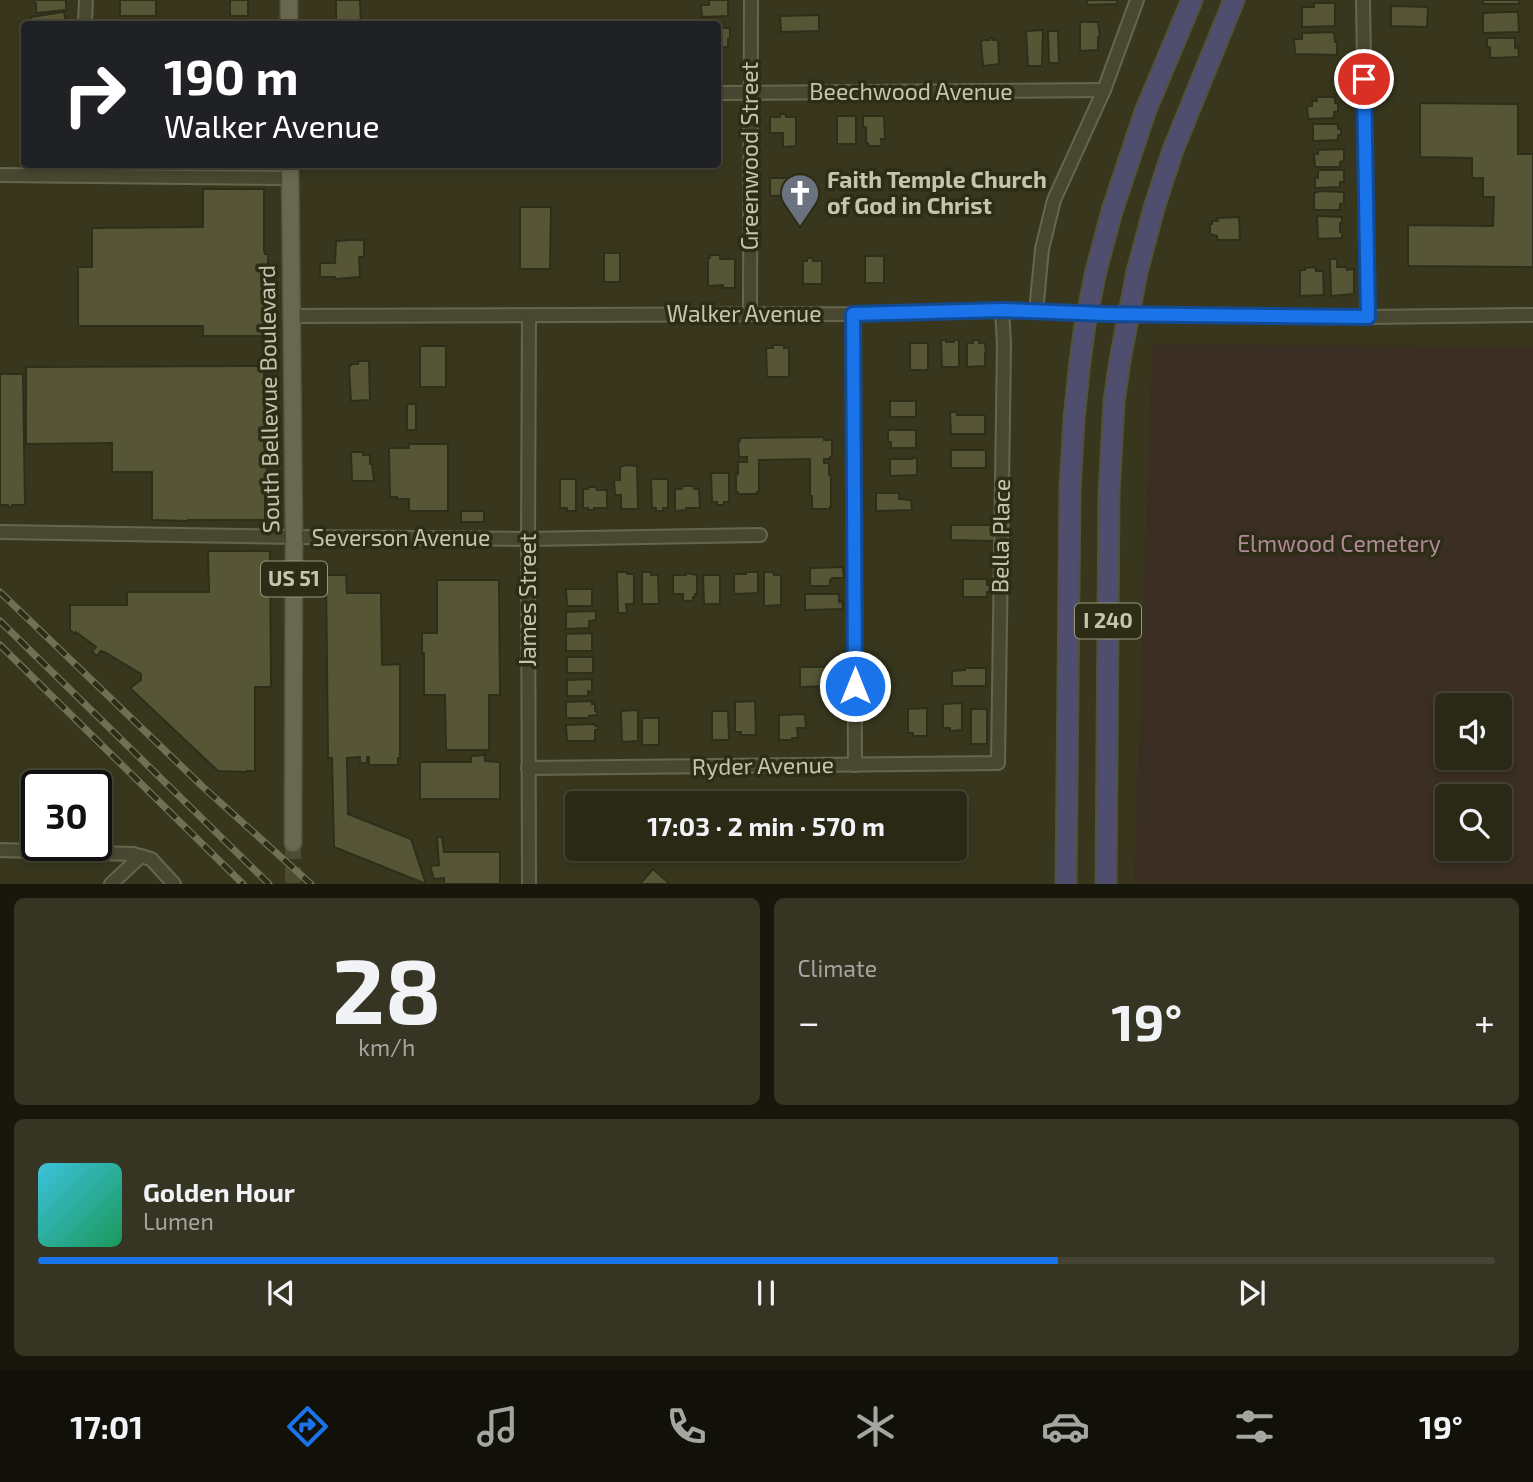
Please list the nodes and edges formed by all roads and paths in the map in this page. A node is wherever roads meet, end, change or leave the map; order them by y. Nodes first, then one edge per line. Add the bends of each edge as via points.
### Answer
1 (86, 0) edge
2 (289, 0) edge
3 (751, 0) edge
4 (1137, 0) edge
5 (1192, 0) edge
6 (1234, 0) edge
7 (1363, 0) edge
8 (85, 21) edge
9 (289, 21) edge
10 (1104, 90) junction
11 (721, 93) edge
12 (750, 93) junction
13 (80, 171) edge
14 (290, 172) edge
15 (0, 175) edge
16 (1002, 310) junction
17 (1036, 312) junction
18 (750, 313) junction
19 (853, 314) junction
20 (1533, 315) edge
21 (290, 316) junction
22 (529, 316) junction
23 (1368, 317) junction
24 (1, 532) edge
25 (760, 535) dead end
26 (294, 537) junction
27 (528, 539) junction
28 (998, 762) joint
29 (855, 765) junction
30 (528, 768) junction
31 (293, 843) tunnel mouth
32 (0, 850) edge
33 (141, 856) junction
34 (111, 884) edge
35 (174, 884) edge
36 (530, 884) edge
37 (1066, 884) edge
38 (1106, 884) edge

1 - 8 street
2 - 9 main road
3 - 12 street, Greenwood Street
4 - 10 street
5 - 37 highway, I 240, bridge via 1112,211 1085,325 1073,419 1069,513
6 - 38 highway, I 240, bridge via 1173,150 1151,219 1120,360 1109,493
7 - 23 street
10 - 12 street, Beechwood Avenue
10 - 17 street via 1054,200 1042,249
11 - 12 street, Beechwood Avenue
12 - 18 street, Greenwood Street
13 - 14 street
13 - 15 street
14 - 21 main road, South Bellevue Boulevard / US 51
16 - 17 street, Walker Avenue
16 - 19 street, Walker Avenue
16 - 28 street, Bella Place
17 - 23 street, Walker Avenue
18 - 19 street, Walker Avenue
18 - 22 street, Walker Avenue
19 - 29 street
20 - 23 street, Walker Avenue
21 - 22 street, Walker Avenue
21 - 26 main road, South Bellevue Boulevard / US 51
22 - 27 street, James Street
24 - 26 street, Severson Avenue
25 - 27 street, Severson Avenue
26 - 27 street, Severson Avenue
26 - 31 main road, South Bellevue Boulevard / US 51
27 - 30 street, James Street
28 - 29 street, Ryder Avenue
29 - 30 street, Ryder Avenue
30 - 36 street, James Street
32 - 33 street
33 - 34 street
33 - 35 street via 151,859

